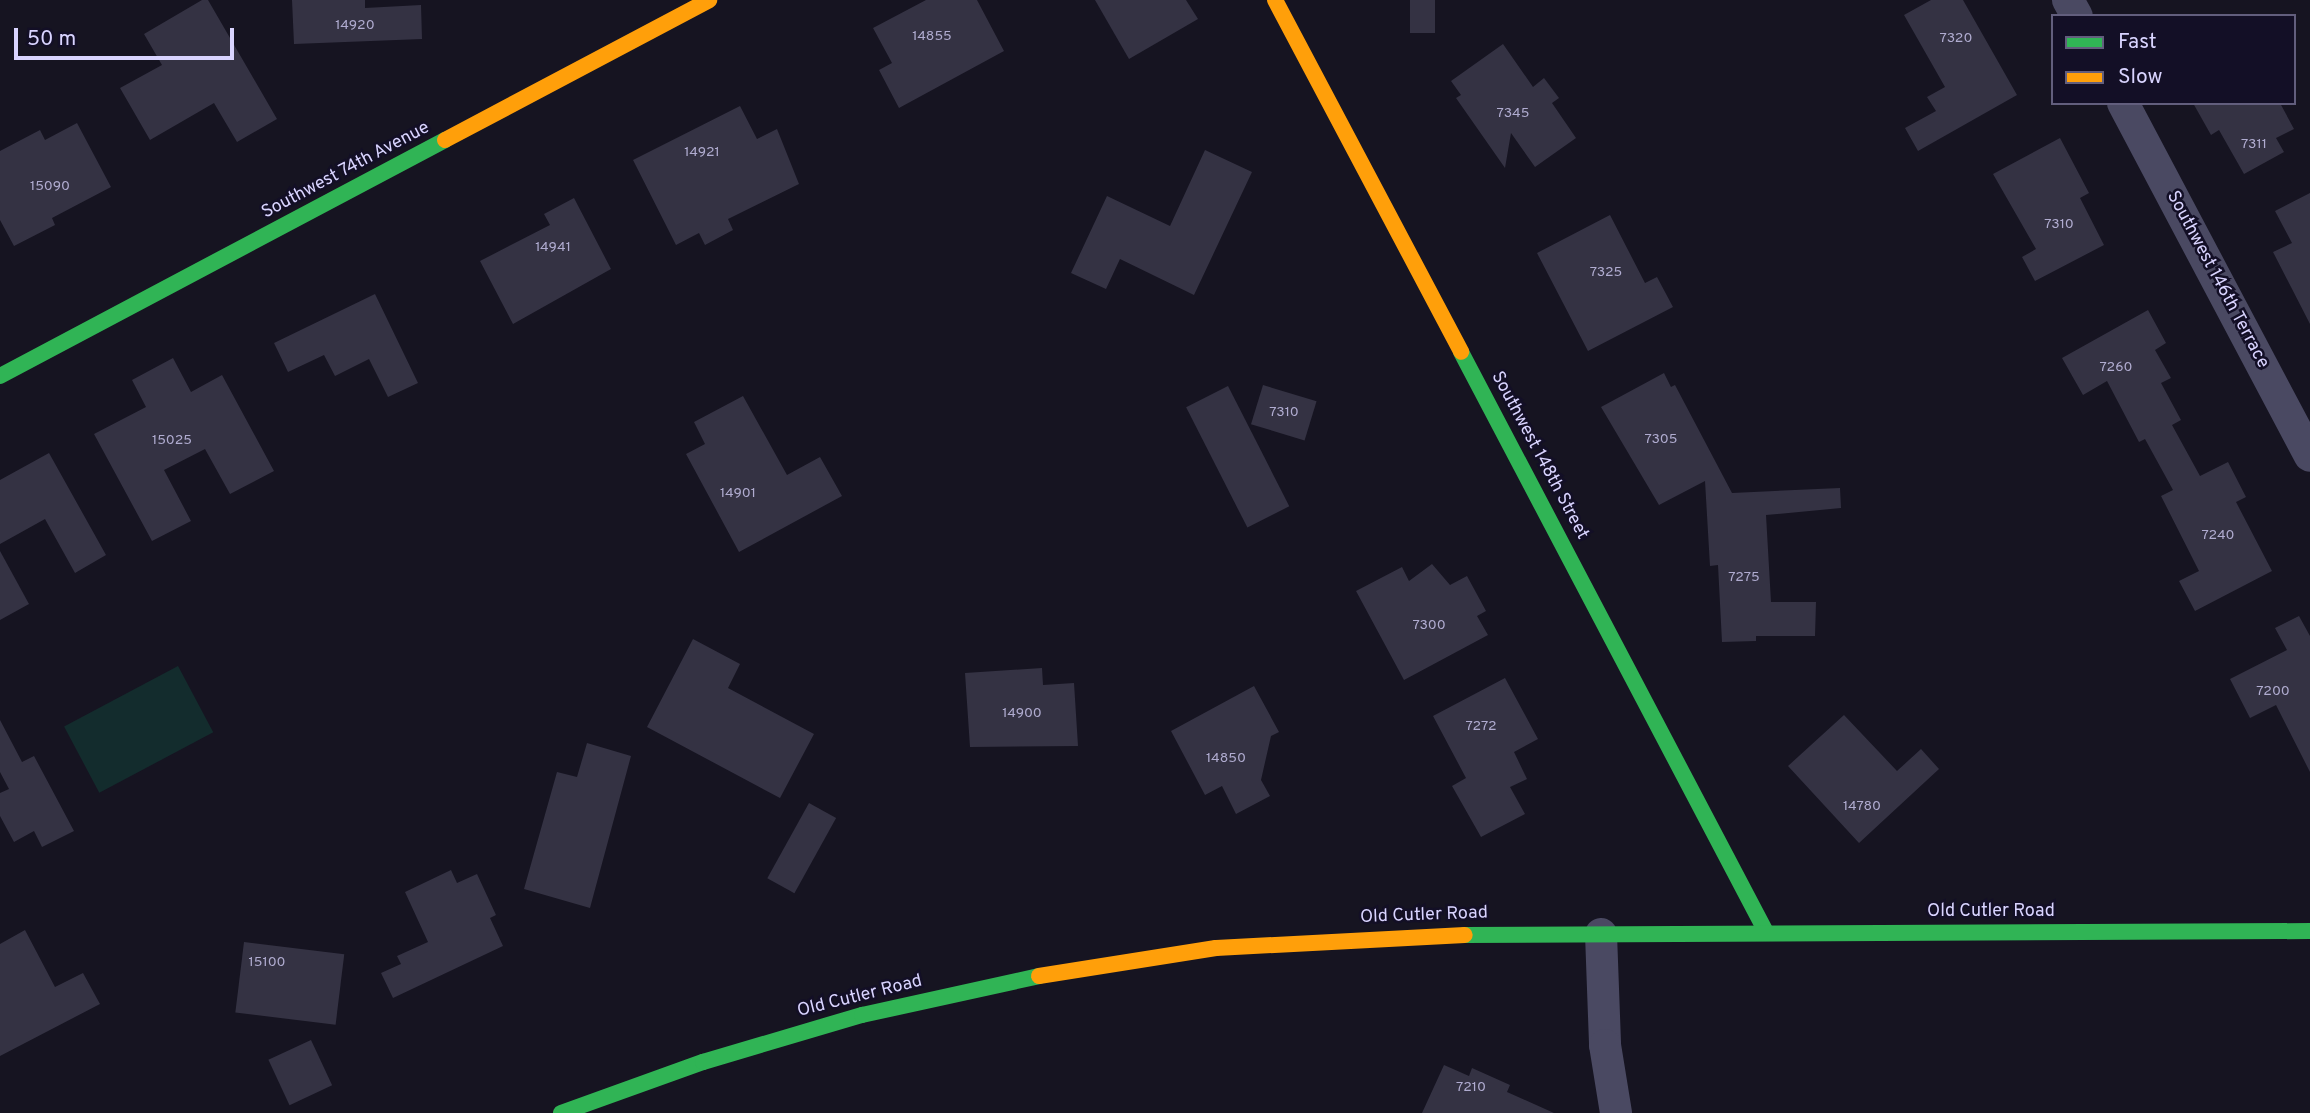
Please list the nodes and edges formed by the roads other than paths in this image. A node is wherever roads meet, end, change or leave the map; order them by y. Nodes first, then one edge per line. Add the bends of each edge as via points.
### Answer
1 (709, 0) edge
2 (1275, 0) edge
3 (2124, 105) edge
4 (0, 376) edge
5 (2310, 456) edge
6 (2310, 931) edge
7 (1766, 932) junction
8 (1601, 934) junction
9 (561, 1113) edge
10 (1616, 1113) edge

1 - 4 street, Southwest 74th Avenue
2 - 7 street, Southwest 148th Street
3 - 5 street, Southwest 146th Terrace
6 - 7 street, Old Cutler Road
7 - 8 street, Old Cutler Road
8 - 9 street, Old Cutler Road via 1457,933 1288,941 1104,964 822,1026
8 - 10 street via 1606,1056

